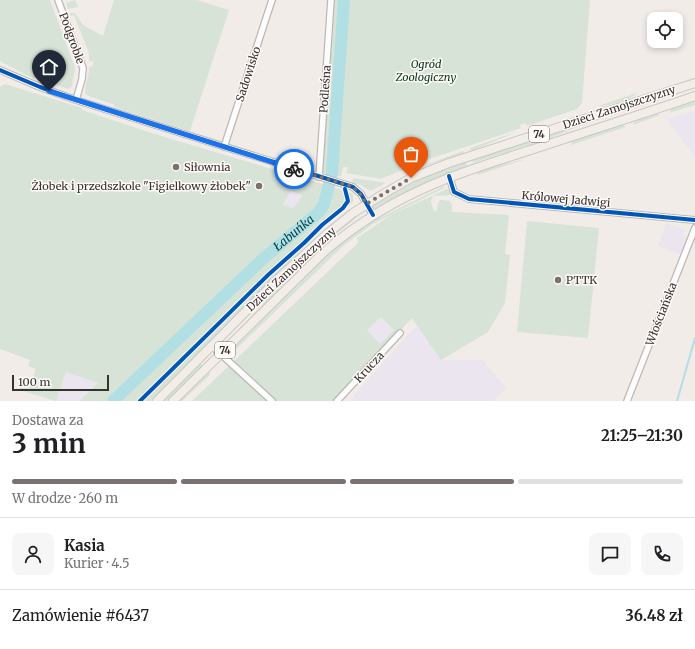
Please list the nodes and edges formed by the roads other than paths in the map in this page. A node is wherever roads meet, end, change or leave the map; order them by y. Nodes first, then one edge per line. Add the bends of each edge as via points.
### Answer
1 (58, 0) edge
2 (272, 0) edge
3 (331, 0) edge
4 (0, 70) edge
5 (695, 83) edge
6 (695, 96) edge
7 (76, 100) junction
8 (224, 147) junction
9 (449, 176) junction
10 (321, 178) junction
11 (366, 204) junction
12 (373, 215) junction
13 (695, 220) edge
14 (695, 228) edge
15 (400, 334) dead end
16 (212, 346) junction
17 (220, 355) junction
18 (157, 401) edge
19 (173, 401) edge
20 (272, 401) edge
21 (337, 401) edge
22 (627, 401) edge

1 - 7 street, Podgroble via 83,68
2 - 8 street, Sadowisko
3 - 10 street, Podleśna
4 - 7 street
5 - 11 main road, Dzieci Zamojszczyzny / 74 via 449,163 411,178
6 - 9 main road, Dzieci Zamojszczyzny / 74
7 - 8 street
8 - 10 street
9 - 12 main road, Dzieci Zamojszczyzny / 74 via 407,195
9 - 13 street, Królowej Jadwigi via 454,192 469,200
10 - 11 street via 356,188
11 - 12 street
11 - 16 main road, Dzieci Zamojszczyzny / 74 via 309,249
12 - 17 main road, Dzieci Zamojszczyzny / 74 via 324,252
14 - 22 street, Włościańska
15 - 21 street, Krucza
16 - 17 street
16 - 18 main road, Dzieci Zamojszczyzny / 74
17 - 19 main road, Dzieci Zamojszczyzny / 74
17 - 20 street

